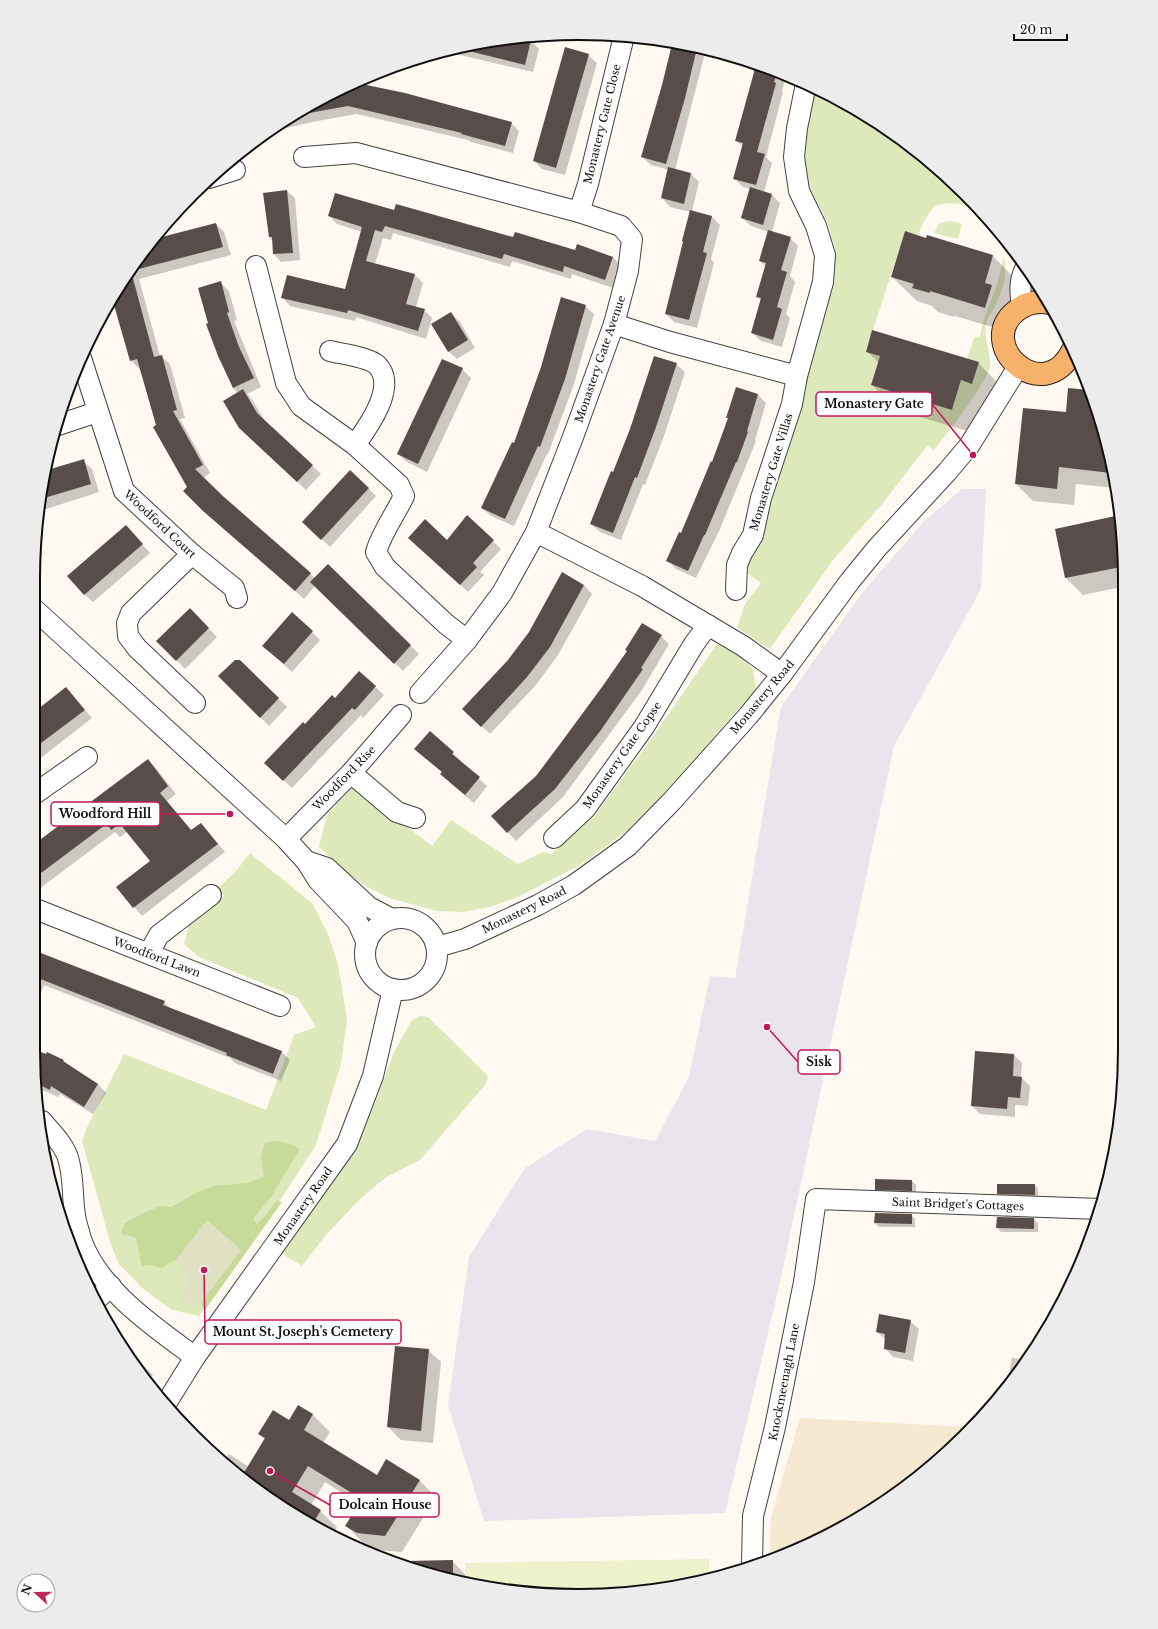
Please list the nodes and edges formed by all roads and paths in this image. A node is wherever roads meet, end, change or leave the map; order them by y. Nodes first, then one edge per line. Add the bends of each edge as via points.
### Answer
1 (623, 42) edge
2 (805, 90) edge
3 (304, 157) dead end
4 (235, 170) dead end
5 (225, 173) edge
6 (579, 212) junction
7 (256, 266) dead end
8 (1022, 273) edge
9 (1041, 302) edge
10 (1022, 306) junction
11 (614, 324) junction
12 (330, 351) dead end
13 (1070, 357) edge
14 (84, 367) edge
15 (1018, 367) junction
16 (798, 376) junction
17 (97, 412) junction
18 (63, 423) edge
19 (355, 445) junction
20 (536, 532) junction
21 (192, 554) junction
22 (736, 590) dead end
23 (237, 598) dead end
24 (40, 614) edge
25 (708, 625) junction
26 (467, 640) junction
27 (782, 674) junction
28 (420, 693) dead end
29 (195, 703) dead end
30 (401, 715) dead end
31 (87, 757) dead end
32 (352, 774) junction
33 (40, 790) edge
34 (415, 818) dead end
35 (554, 838) dead end
36 (286, 839) junction
37 (306, 861) junction
38 (211, 895) dead end
39 (40, 911) edge
40 (392, 919) junction
41 (367, 943) junction
42 (437, 947) junction
43 (149, 953) junction
44 (393, 990) junction
45 (280, 1006) dead end
46 (46, 1125) edge
47 (816, 1199) joint
48 (1094, 1209) edge
49 (111, 1286) junction
50 (100, 1296) edge
51 (195, 1357) junction
52 (169, 1400) edge
53 (752, 1560) edge

1 - 6 street, Monastery Gate Close
2 - 16 street, Monastery Gate Villas via 796,128 794,157 799,191 816,226 825,255 823,282
3 - 6 street, Monastery Gate Avenue via 356,152
4 - 5 street
6 - 11 street, Monastery Gate Avenue via 620,226 632,239 628,271
7 - 19 street via 286,383 301,406
8 - 10 street via 1020,291
9 - 10 main road
10 - 15 main road via 1012,314 1003,336 1005,348
11 - 16 street via 670,342
11 - 20 street, Monastery Gate Avenue
12 - 19 street via 363,358 377,365 384,377 384,389 379,405 370,424
13 - 15 main road via 1050,372 1039,374
14 - 17 street, Woodford Court
15 - 27 street, Monastery Road via 970,446 877,548
16 - 22 street, Monastery Gate Villas via 792,404 761,498 752,535 738,565
17 - 18 street
17 - 21 street, Woodford Court via 124,491
19 - 26 street via 399,484 404,496 380,539 376,552 386,567 446,624
20 - 25 street via 642,586
20 - 26 street, Monastery Gate Avenue via 502,593
21 - 23 street, Woodford Court via 234,588
21 - 29 street via 131,613 127,623 128,636 137,648
24 - 36 street
25 - 27 street
25 - 35 street, Monastery Gate Copse via 644,727 585,809
26 - 28 street, Monastery Gate Avenue
27 - 42 street, Monastery Road via 672,801 628,846 574,885 538,905 465,939
30 - 32 street, Woodford Rise
31 - 33 street
32 - 34 street via 397,812
32 - 36 street, Woodford Rise
36 - 37 street
37 - 40 street via 327,868 369,907
37 - 41 street via 318,880 358,922
38 - 43 street via 159,935
39 - 43 street, Woodford Lawn
40 - 41 street via 372,932
40 - 42 street via 415,920 425,926
41 - 44 street via 367,966 373,977
42 - 44 street via 438,958 430,977 413,989
43 - 45 street, Woodford Lawn
44 - 51 street, Monastery Road via 374,1076 347,1144
46 - 49 street via 68,1158 75,1216 81,1240 91,1262
47 - 48 street, Saint Bridget's Cottages
47 - 53 street, Knockmeenagh Lane via 804,1282 775,1427 753,1516
49 - 50 street
49 - 51 street via 126,1303
51 - 52 street, Monastery Road

